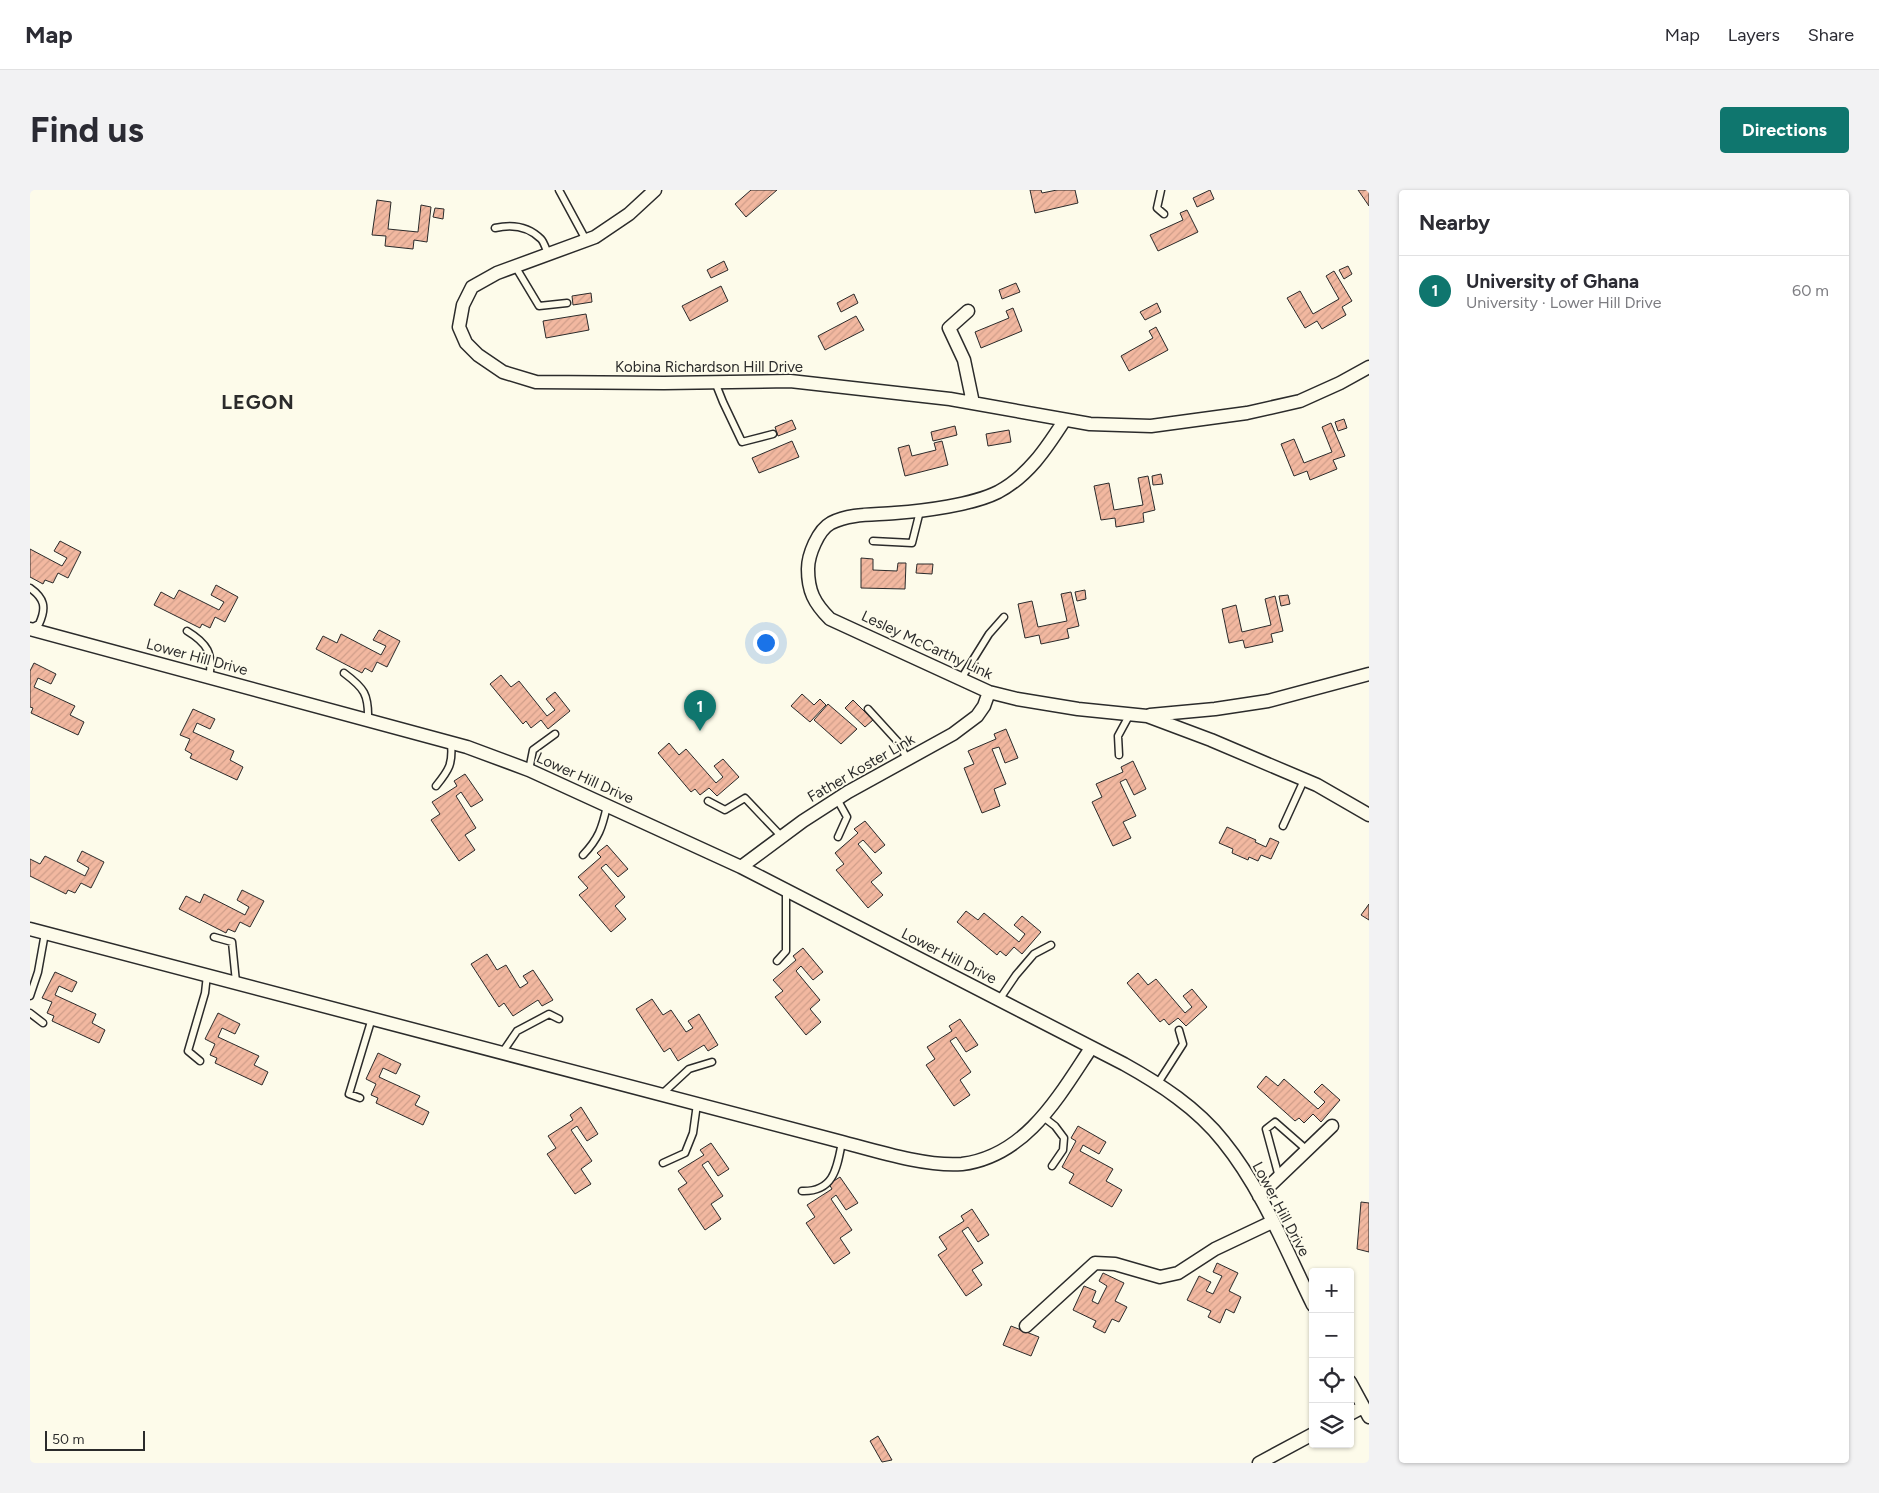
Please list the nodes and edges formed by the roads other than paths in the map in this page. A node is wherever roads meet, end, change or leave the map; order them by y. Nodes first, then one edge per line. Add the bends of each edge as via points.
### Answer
1 (559, 190) edge
2 (655, 190) edge
3 (1161, 190) edge
4 (1164, 214) dead end
5 (495, 228) dead end
6 (586, 240) junction
7 (548, 254) junction
8 (515, 266) junction
9 (566, 303) dead end
10 (968, 311) dead end
11 (1369, 367) edge
12 (715, 382) junction
13 (973, 403) junction
14 (1064, 421) junction
15 (773, 434) dead end
16 (920, 510) junction
17 (873, 541) dead end
18 (30, 588) edge
19 (1004, 617) dead end
20 (30, 629) edge
21 (187, 631) dead end
22 (344, 672) dead end
23 (1369, 674) edge
24 (209, 677) junction
25 (961, 679) junction
26 (988, 692) junction
27 (868, 709) dead end
28 (1130, 714) junction
29 (1147, 716) junction
30 (368, 721) junction
31 (555, 734) dead end
32 (451, 743) junction
33 (1120, 755) dead end
34 (907, 759) junction
35 (529, 770) junction
36 (1304, 780) junction
37 (436, 786) dead end
38 (837, 799) junction
39 (708, 801) dead end
40 (607, 806) junction
41 (1369, 815) edge
42 (1283, 826) dead end
43 (782, 837) junction
44 (838, 837) dead end
45 (583, 855) dead end
46 (741, 867) junction
47 (786, 890) junction
48 (30, 929) edge
49 (45, 933) junction
50 (214, 937) dead end
51 (1051, 945) dead end
52 (777, 961) dead end
53 (207, 974) junction
54 (236, 982) junction
55 (30, 996) edge
56 (1000, 1000) junction
57 (30, 1013) edge
58 (372, 1018) junction
59 (559, 1019) dead end
60 (43, 1024) dead end
61 (1179, 1030) dead end
62 (1091, 1048) junction
63 (502, 1052) junction
64 (200, 1061) dead end
65 (712, 1062) dead end
66 (1158, 1083) junction
67 (661, 1095) junction
68 (360, 1098) dead end
69 (697, 1104) junction
70 (1042, 1116) junction
71 (1332, 1126) dead end
72 (842, 1142) junction
73 (1307, 1150) junction
74 (663, 1163) dead end
75 (1052, 1166) dead end
76 (1279, 1177) junction
77 (802, 1191) dead end
78 (1259, 1196) junction
79 (1272, 1222) junction
80 (1309, 1297) edge
81 (1026, 1326) dead end
82 (1354, 1390) edge
83 (1366, 1412) edge
84 (1309, 1436) edge
85 (1259, 1463) edge

1 - 6 lane
2 - 6 street, Kobina Richardson Hill Drive via 629,214
3 - 4 lane via 1157,208
5 - 7 lane via 520,226 542,239
6 - 7 street, Kobina Richardson Hill Drive
7 - 8 street, Kobina Richardson Hill Drive
8 - 9 lane via 539,306
8 - 12 street, Kobina Richardson Hill Drive via 472,287 462,304 459,327 466,343 478,356 503,372 536,382
10 - 13 street via 949,328 964,360
11 - 14 street, Kobina Richardson Hill Drive via 1300,401 1247,413 1151,426
12 - 13 street, Kobina Richardson Hill Drive via 790,381
12 - 15 lane via 742,442
13 - 14 street, Kobina Richardson Hill Drive
14 - 16 street, Lesley McCarthy Link via 1033,465 1015,482 972,502
16 - 17 lane via 912,543
16 - 25 street, Lesley McCarthy Link via 858,515 830,524 816,539 808,560 808,585 818,607 830,618
18 - 20 lane via 42,600 43,610 39,624
19 - 25 lane via 989,634
20 - 24 street, Lower Hill Drive
21 - 24 lane via 204,642 211,663
22 - 30 lane via 365,692
23 - 29 street via 1268,701
24 - 30 street, Lower Hill Drive
25 - 26 street, Lesley McCarthy Link
26 - 28 street, Lesley McCarthy Link via 1078,709
26 - 34 street, Father Koster Link via 977,716 953,734
27 - 34 lane via 899,743
28 - 29 street, Lesley McCarthy Link
28 - 33 lane via 1118,736
29 - 36 street, Lesley McCarthy Link
30 - 32 street, Lower Hill Drive
31 - 35 lane via 533,750
32 - 35 street, Lower Hill Drive
32 - 37 lane via 452,759 447,773
34 - 38 street, Father Koster Link
35 - 40 street, Lower Hill Drive
36 - 41 street, Lesley McCarthy Link
36 - 42 lane
38 - 43 street, Father Koster Link
38 - 44 lane via 847,817
39 - 43 lane via 725,810 745,798
40 - 45 lane via 596,842
40 - 46 street, Lower Hill Drive
43 - 46 street, Father Koster Link
46 - 47 street, Lower Hill Drive
47 - 52 lane via 786,951
47 - 56 street, Lower Hill Drive
48 - 49 street
49 - 53 street
49 - 55 lane
50 - 54 lane via 232,942
51 - 56 lane via 1034,954
53 - 54 street
53 - 64 lane via 205,993 188,1051
54 - 58 street
56 - 62 street, Lower Hill Drive
57 - 60 lane
58 - 63 street
58 - 68 lane via 349,1094
59 - 63 lane via 549,1014 517,1031
61 - 66 lane via 1183,1044
62 - 66 street, Lower Hill Drive
62 - 70 street
63 - 67 street
65 - 67 lane via 689,1069
66 - 78 street, Lower Hill Drive via 1206,1122 1223,1141
67 - 69 street
69 - 72 street
69 - 74 lane via 693,1133 685,1153
70 - 72 street via 1019,1140 1001,1152 960,1164 908,1159
70 - 75 lane via 1064,1138 1063,1150
71 - 73 street
72 - 77 lane via 833,1176 820,1189
73 - 76 street
73 - 76 lane via 1275,1122 1266,1129
76 - 78 street
78 - 79 street, Lower Hill Drive
79 - 80 street, Lower Hill Drive
79 - 81 street via 1214,1249 1178,1273 1160,1277 1115,1264 1095,1262
82 - 83 street
84 - 85 street

